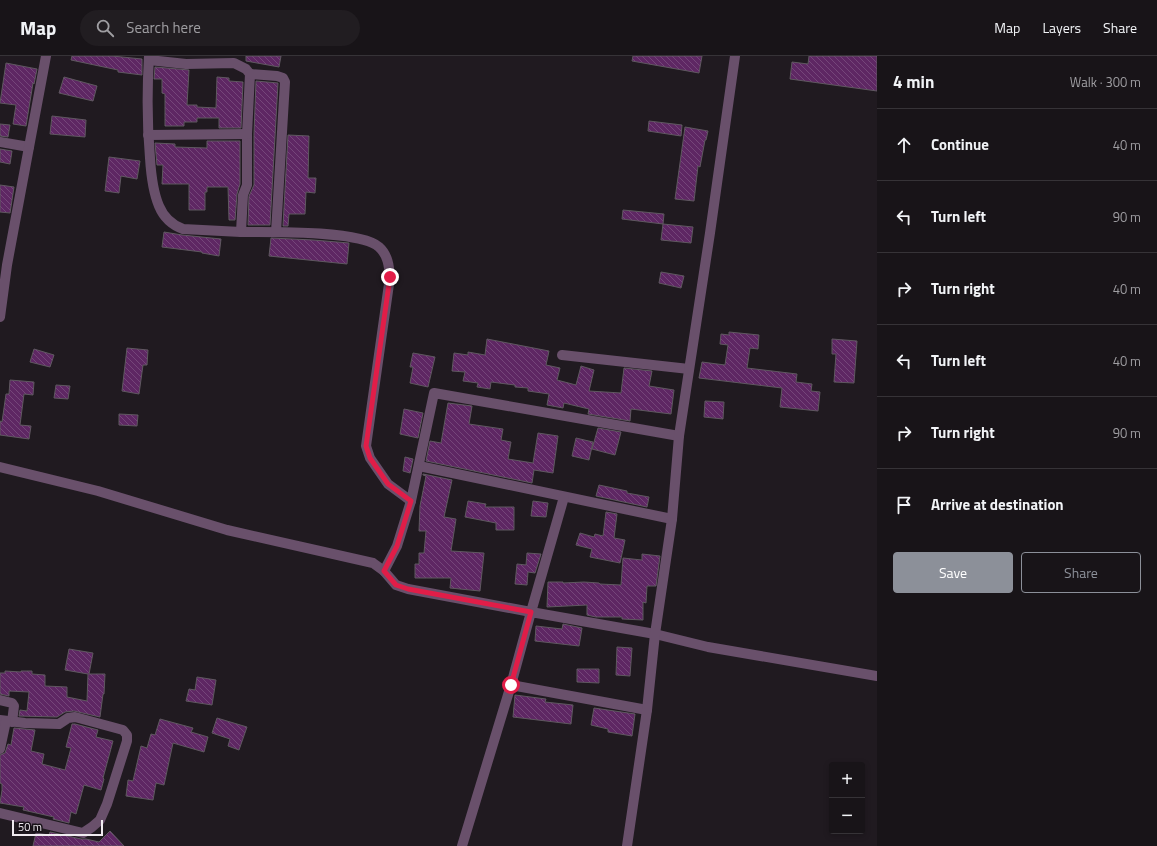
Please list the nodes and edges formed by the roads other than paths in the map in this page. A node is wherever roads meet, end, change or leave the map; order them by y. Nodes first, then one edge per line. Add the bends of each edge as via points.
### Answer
1 (46, 56) edge
2 (735, 56) edge
3 (149, 58) edge
4 (234, 60) edge
5 (250, 74) junction
6 (247, 134) junction
7 (148, 135) junction
8 (0, 142) edge
9 (29, 147) junction
10 (241, 232) junction
11 (276, 232) junction
12 (3, 265) edge
13 (0, 317) edge
14 (562, 355) dead end
15 (689, 369) junction
16 (679, 436) junction
17 (418, 466) junction
18 (0, 467) edge
19 (564, 497) junction
20 (411, 501) junction
21 (672, 519) junction
22 (384, 571) junction
23 (531, 612) junction
24 (654, 634) junction
25 (877, 676) edge
26 (511, 685) junction
27 (0, 700) edge
28 (647, 710) junction
29 (6, 721) edge
30 (0, 749) edge
31 (0, 813) edge
32 (462, 846) edge
33 (627, 846) edge

1 - 9 street
2 - 15 street
3 - 4 street via 186,64
3 - 7 street
4 - 5 street
5 - 6 street
5 - 11 street via 277,76 283,78 284,82
6 - 7 street
6 - 10 street via 247,185 243,195
7 - 10 street via 154,186 165,216 183,229
8 - 9 street
9 - 12 street
10 - 11 street
11 - 20 street via 348,236 369,241 385,254 390,277 366,446 370,458 388,484
12 - 13 street
14 - 15 street
15 - 16 street
16 - 17 street via 434,393
16 - 21 street
17 - 19 street
17 - 20 street
18 - 22 street via 98,491 227,530 373,563
19 - 21 street
19 - 23 street
20 - 22 street via 397,546
21 - 24 street
22 - 23 street via 396,585 408,589
23 - 24 street
23 - 26 street
24 - 25 street
24 - 28 street
26 - 28 street
26 - 32 street
27 - 29 street via 14,706
28 - 33 street
29 - 30 street
29 - 31 street via 59,724 68,718 75,718 124,730 127,740 100,820 83,833

